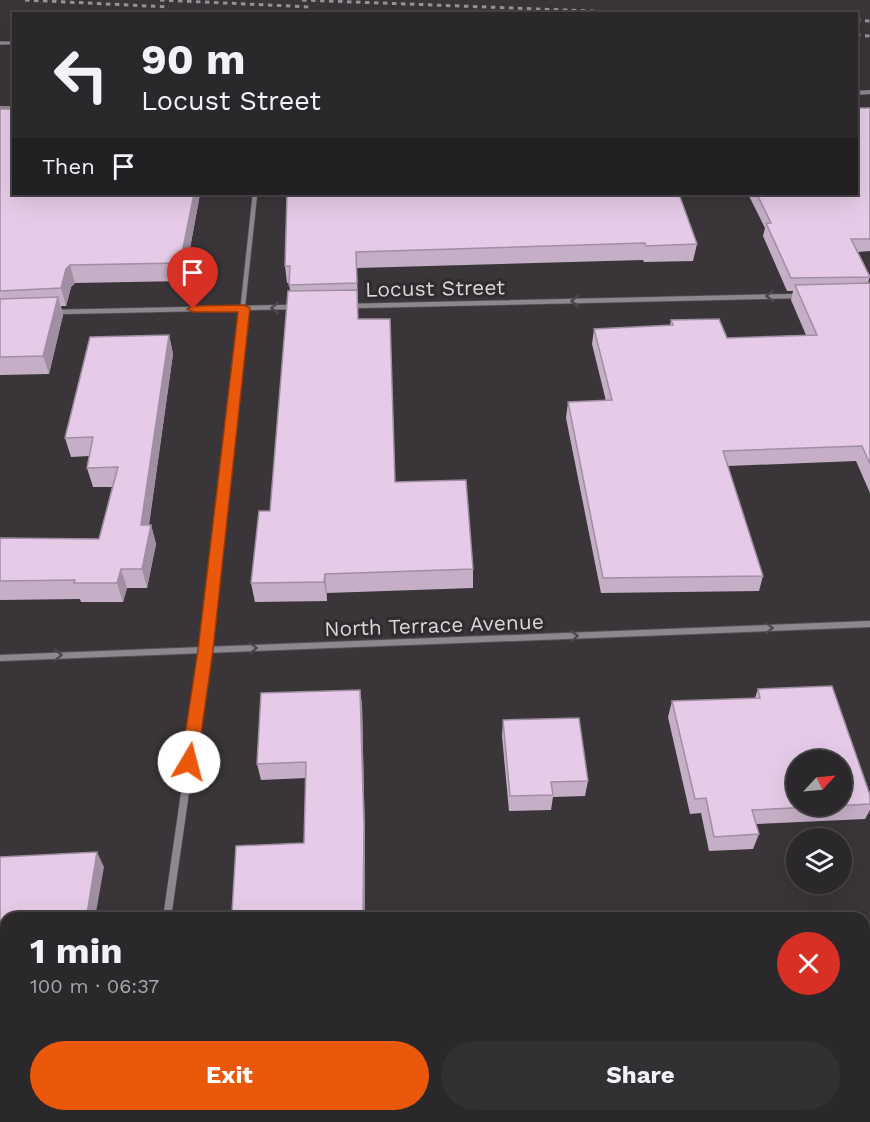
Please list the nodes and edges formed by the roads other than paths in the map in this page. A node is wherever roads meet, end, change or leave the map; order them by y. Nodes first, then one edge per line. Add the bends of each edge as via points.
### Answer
1 (255, 195) edge
2 (810, 296) edge
3 (343, 306) edge
4 (295, 307) edge
5 (244, 308) junction
6 (45, 312) edge
7 (870, 624) edge
8 (206, 650) junction
9 (0, 658) edge
10 (168, 912) edge

1 - 5 street
2 -> 3 street, Locust Street
4 -> 5 street
5 - 6 street
5 - 8 street
8 -> 7 street, North Terrace Avenue
9 -> 8 street, North Terrace Avenue
8 - 10 street

